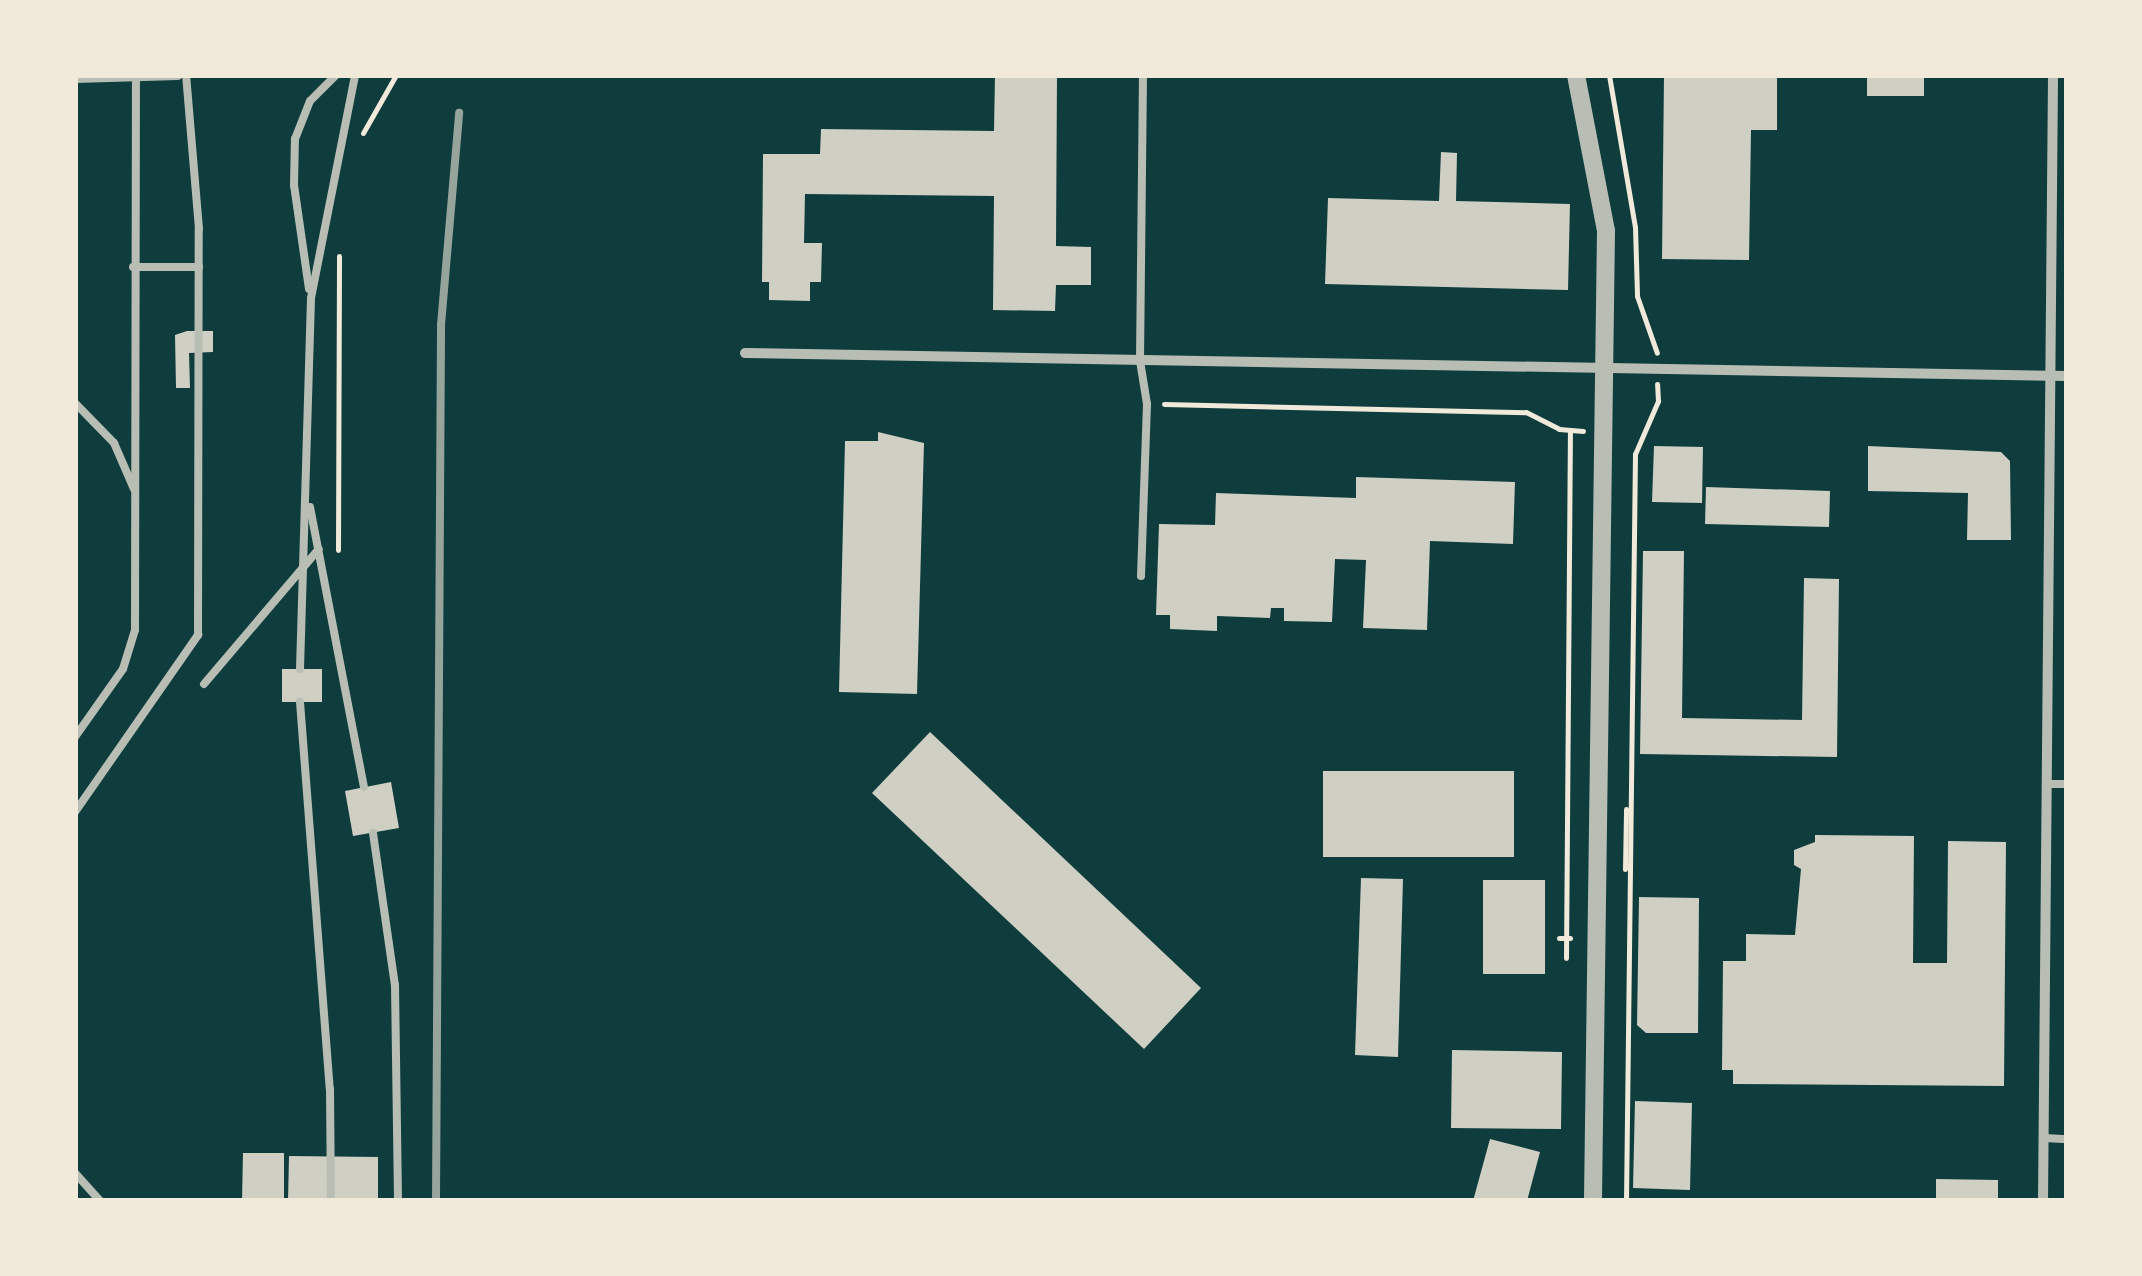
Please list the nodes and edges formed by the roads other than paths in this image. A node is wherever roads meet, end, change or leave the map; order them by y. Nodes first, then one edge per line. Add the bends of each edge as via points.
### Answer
1 (136, 75) edge
2 (178, 75) edge
3 (186, 75) edge
4 (336, 75) edge
5 (355, 75) edge
6 (1143, 75) edge
7 (1576, 75) edge
8 (2053, 75) edge
9 (75, 78) edge
10 (132, 267) junction
11 (199, 267) junction
12 (311, 298) junction
13 (745, 354) dead end
14 (1140, 360) junction
15 (1603, 370) junction
16 (2054, 376) junction
17 (2067, 376) edge
18 (75, 403) edge
19 (136, 494) junction
20 (308, 498) junction
21 (319, 549) junction
22 (301, 569) junction
23 (1142, 576) dead end
24 (300, 669) dead end
25 (204, 684) dead end
26 (300, 702) dead end
27 (75, 736) edge
28 (2049, 784) junction
29 (2067, 784) edge
30 (364, 787) dead end
31 (75, 812) edge
32 (373, 832) dead end
33 (2045, 1138) junction
34 (2067, 1138) edge
35 (75, 1172) edge
36 (100, 1201) edge
37 (331, 1201) edge
38 (398, 1201) edge
39 (1593, 1201) edge
40 (2044, 1201) edge

1 - 10 lane
2 - 9 street
3 - 11 lane
4 - 12 lane via 310,101 294,139
5 - 12 lane
6 - 14 lane
7 - 15 street via 1606,231
8 - 16 street
10 - 11 lane
10 - 19 lane
11 - 31 lane via 198,635
12 - 20 lane
13 - 14 street
14 - 15 street
14 - 23 lane via 1147,404
15 - 16 street
15 - 39 street
16 - 17 street
16 - 28 street
18 - 19 lane via 114,442
19 - 27 lane via 135,630 124,669
20 - 21 lane
20 - 22 lane
21 - 22 lane
21 - 30 lane
22 - 24 lane
22 - 25 lane
26 - 37 lane via 330,1089
28 - 29 lane
28 - 33 street
32 - 38 lane via 394,986
33 - 34 lane
33 - 40 street
35 - 36 lane

